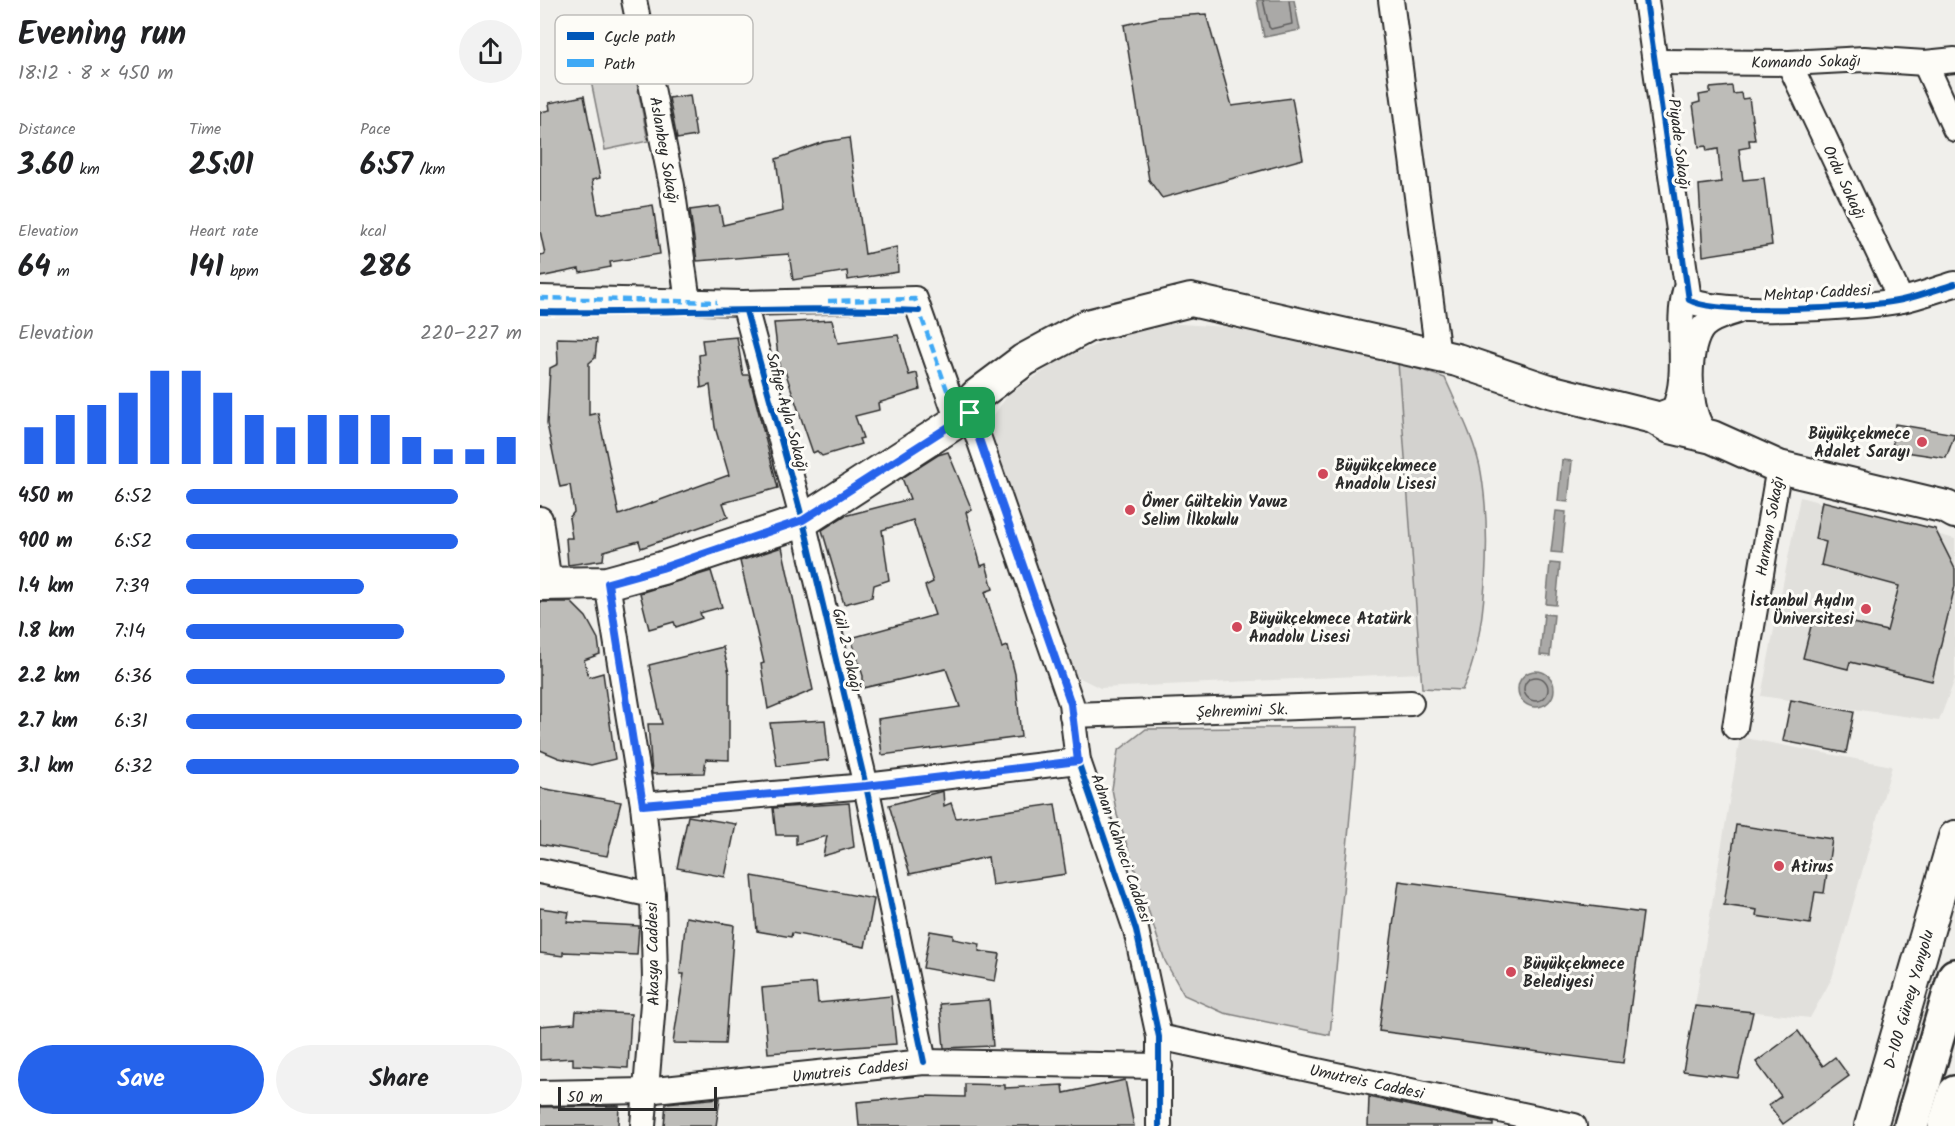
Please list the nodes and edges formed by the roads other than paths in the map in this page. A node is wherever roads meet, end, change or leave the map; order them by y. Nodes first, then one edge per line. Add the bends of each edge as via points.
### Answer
1 (634, 0) edge
2 (1391, 0) edge
3 (1646, 0) edge
4 (637, 15) edge
5 (1955, 60) edge
6 (1656, 62) junction
7 (1789, 63) junction
8 (1925, 63) junction
9 (651, 84) edge
10 (1955, 129) edge
11 (1955, 284) edge
12 (1685, 291) junction
13 (540, 298) edge
14 (1901, 300) junction
15 (688, 302) junction
16 (1743, 309) junction
17 (746, 311) dead end
18 (1438, 355) junction
19 (964, 417) junction
20 (1653, 417) junction
21 (1712, 437) junction
22 (1779, 467) junction
23 (1955, 512) edge
24 (540, 519) edge
25 (803, 520) junction
26 (608, 583) junction
27 (544, 584) edge
28 (1411, 703) dead end
29 (1072, 715) junction
30 (1735, 727) dead end
31 (1078, 761) junction
32 (866, 786) junction
33 (643, 805) junction
34 (1955, 837) edge
35 (540, 871) edge
36 (653, 895) junction
37 (1955, 976) edge
38 (1159, 1037) junction
39 (924, 1062) junction
40 (1160, 1066) junction
41 (645, 1091) junction
42 (540, 1093) edge
43 (1955, 1093) edge
44 (643, 1126) edge
45 (1159, 1126) edge
46 (1574, 1126) edge
47 (1871, 1126) edge
48 (1911, 1126) edge
49 (1946, 1126) edge

1 - 4 street, Aslanbey Sokağı
2 - 18 street
3 - 6 street, Piyade Sokağı
5 - 8 street, Komando Sokağı
6 - 7 street, Komando Sokağı
6 - 12 street, Piyade Sokağı
7 - 8 street, Komando Sokağı via 1864,59
7 - 14 street, Ordu Sokağı
8 - 10 street
9 - 15 street, Aslanbey Sokağı via 672,186
11 - 14 street, Mehtap Caddesi
12 - 16 street, Mehtap Caddesi via 1689,300 1699,306
12 - 20 street, Piyade Sokağı via 1678,400 1674,409
13 - 15 street
14 - 16 street, Mehtap Caddesi
15 - 19 street, Adnan Kahveci Caddesi via 915,299
16 - 21 street, Mehtap Caddesi via 1715,318 1694,341 1692,393 1702,428
17 - 25 street, Safiye Ayla Sokağı
18 - 19 main road via 1191,300 1087,326 1024,360 976,396
18 - 20 main road via 1550,391
19 - 25 main road
19 - 29 street, Adnan Kahveci Caddesi
20 - 21 main road via 1670,427
21 - 22 main road
22 - 23 main road
22 - 30 street, Harman Sokağı
24 - 27 street
25 - 26 main road
25 - 32 street, Gül 2 Sokağı
26 - 27 main road
26 - 33 street
28 - 29 street, Şehremini Sk.
29 - 31 street, Adnan Kahveci Caddesi
31 - 32 street
31 - 38 street, Adnan Kahveci Caddesi via 1136,930
32 - 33 street
32 - 39 street, Gül 2 Sokağı
33 - 36 street
34 - 47 main road, D-100 Güney Yanyolu
35 - 36 street, Akasya Caddesi
36 - 41 street, Akasya Caddesi via 655,979
37 - 48 highway
38 - 40 street, Adnan Kahveci Caddesi
38 - 46 street, Umutreis Caddesi
39 - 40 street, Umutreis Caddesi
39 - 41 street, Umutreis Caddesi
40 - 45 street, Adnan Kahveci Caddesi
41 - 42 street, Umutreis Caddesi
41 - 44 street, Akasya Caddesi
43 - 49 highway

